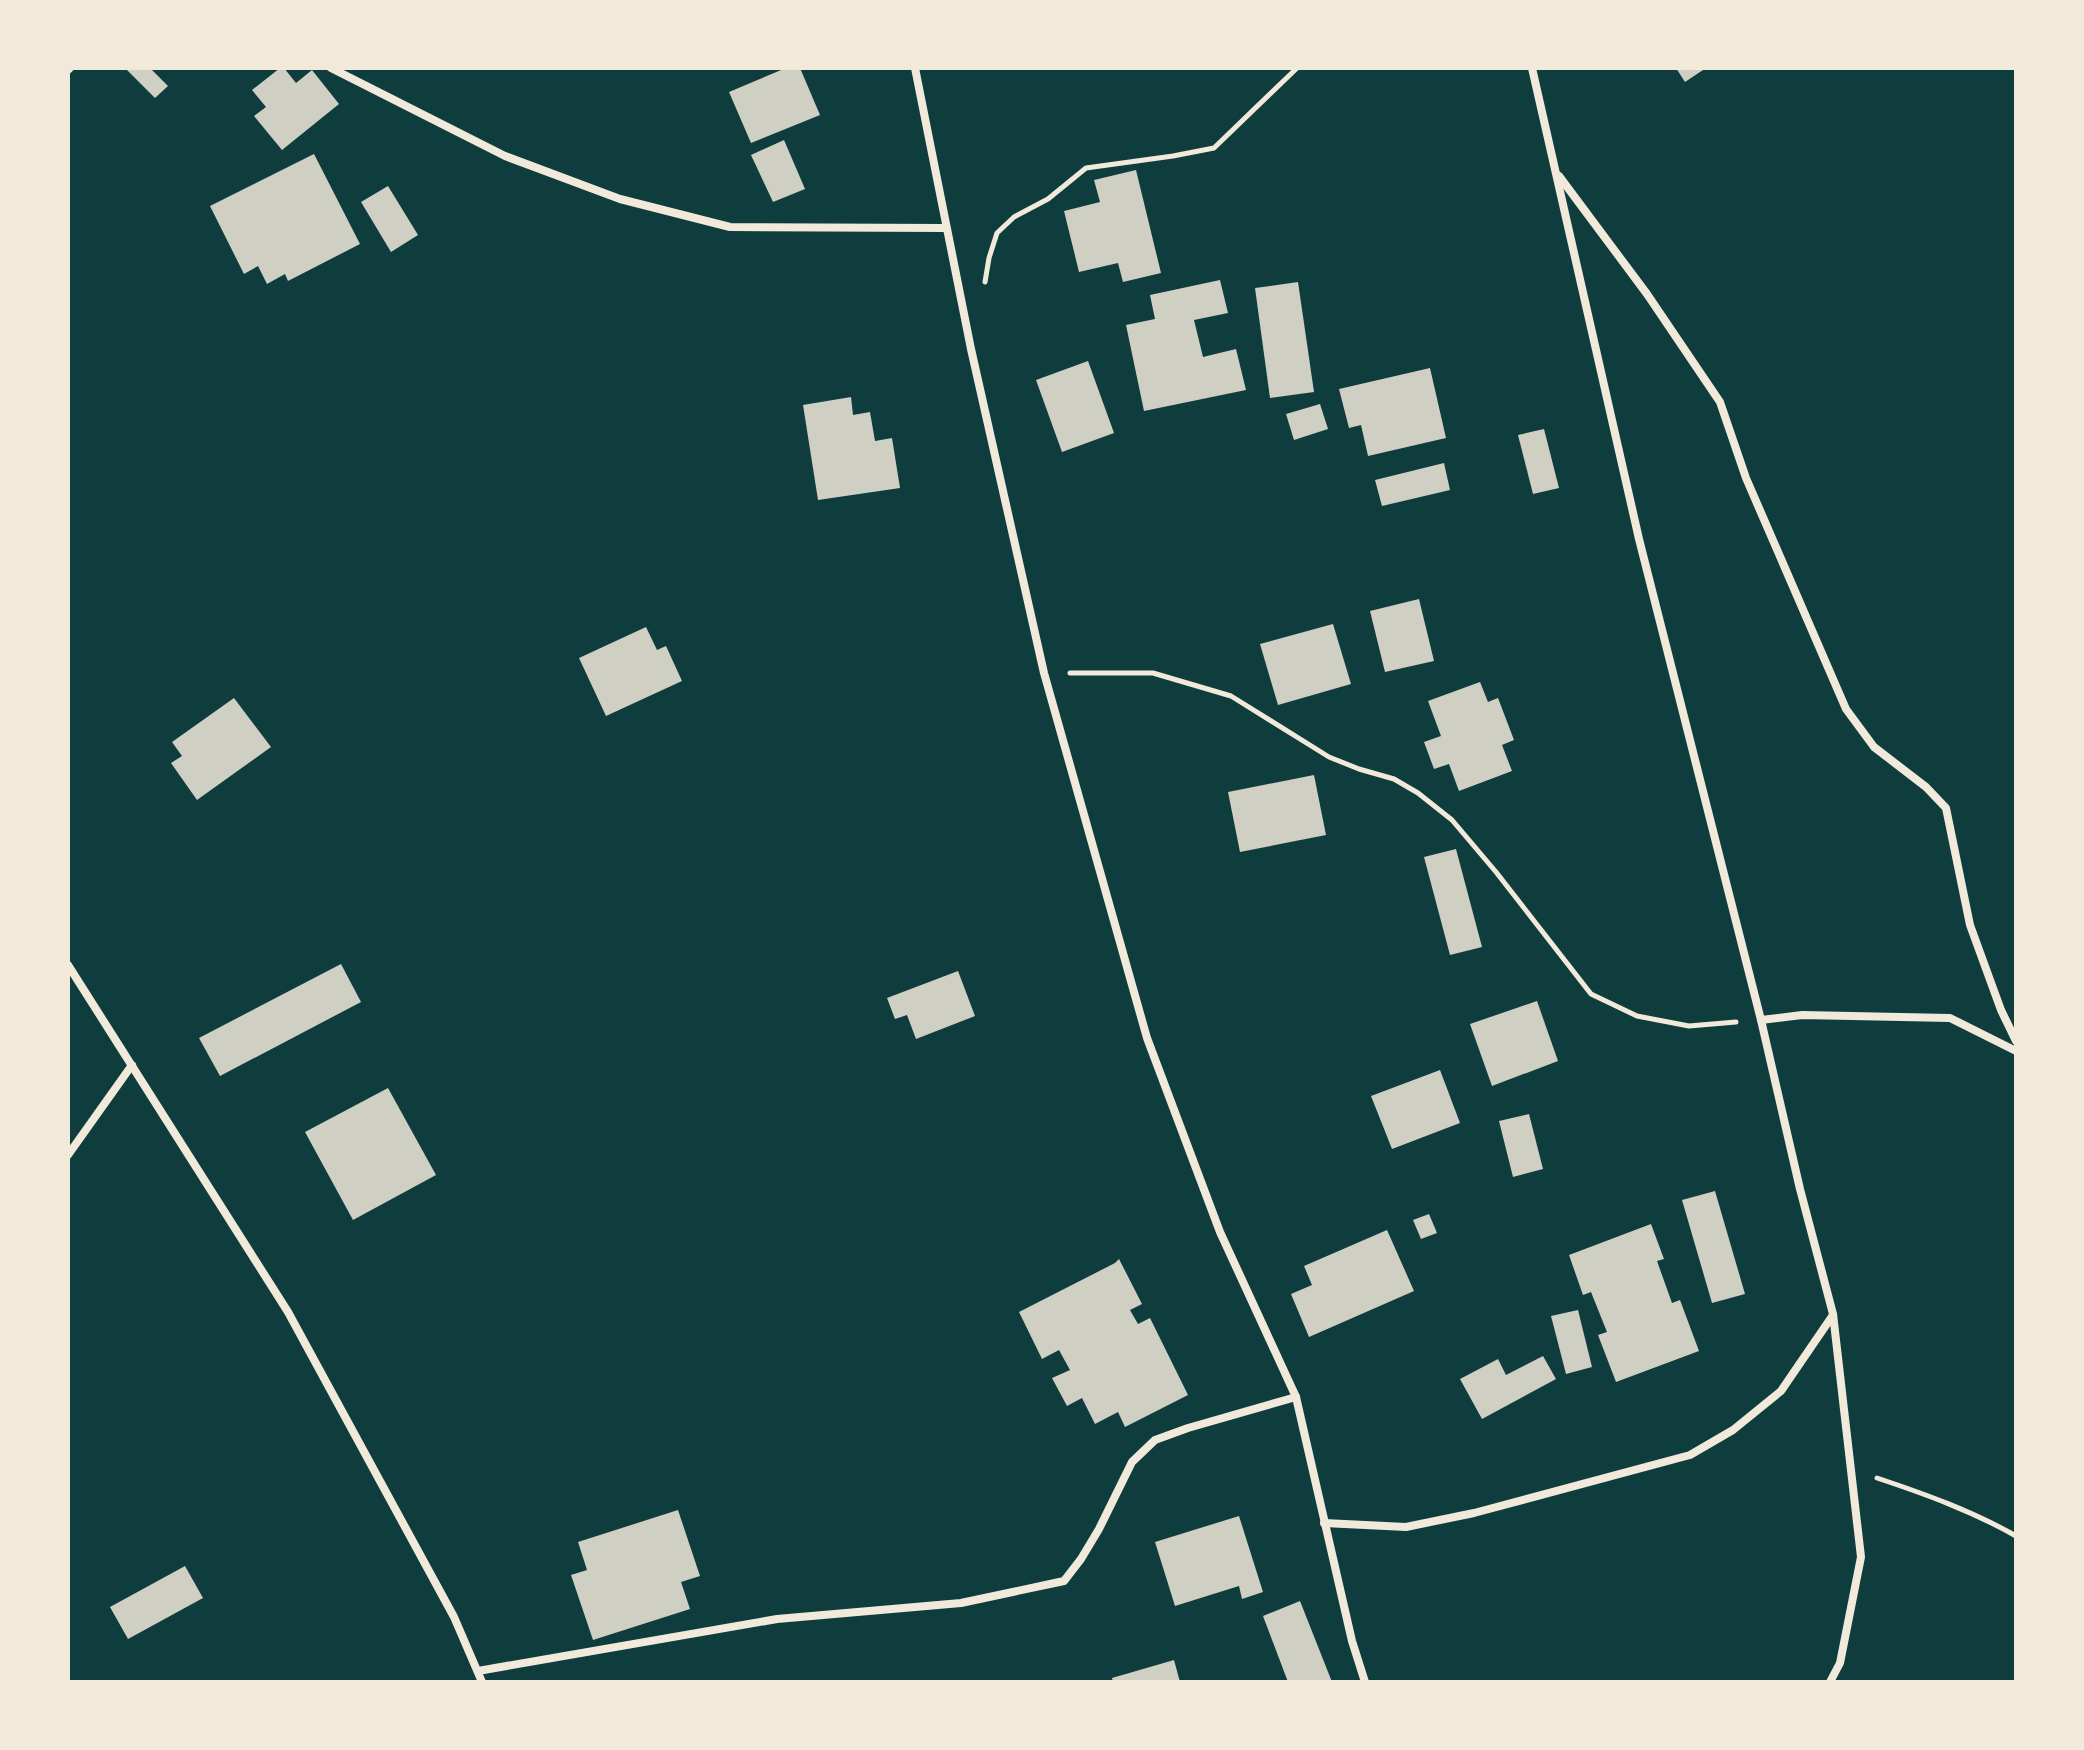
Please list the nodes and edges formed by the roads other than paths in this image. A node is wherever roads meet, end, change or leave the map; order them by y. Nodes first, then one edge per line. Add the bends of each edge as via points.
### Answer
1 (331, 68) edge
2 (915, 68) edge
3 (1532, 68) edge
4 (1556, 172) junction
5 (946, 228) junction
6 (68, 965) edge
7 (1761, 1020) junction
8 (2016, 1041) edge
9 (2016, 1051) edge
10 (132, 1065) junction
11 (68, 1155) edge
12 (1833, 1314) junction
13 (1296, 1397) junction
14 (1324, 1523) junction
15 (478, 1671) junction
16 (482, 1682) edge
17 (1365, 1682) edge
18 (1830, 1682) edge

1 - 5 street via 505,156 620,199 730,227
2 - 5 street
3 - 4 street
4 - 7 street via 1639,539
4 - 8 street via 1720,402 1746,478 1846,709 1874,747 1946,808 1970,925
5 - 13 street via 1044,673 1147,1038 1220,1232
6 - 10 street
7 - 9 street via 1802,1015 1950,1018
7 - 12 street
10 - 11 street
10 - 15 street via 288,1312 454,1617
12 - 14 street via 1781,1391 1733,1430 1690,1455 1406,1527
12 - 18 street via 1861,1557 1840,1663
13 - 14 street
13 - 15 street via 1155,1440 1132,1462 1099,1529 1064,1581 961,1603 777,1619
14 - 17 street
15 - 16 street

